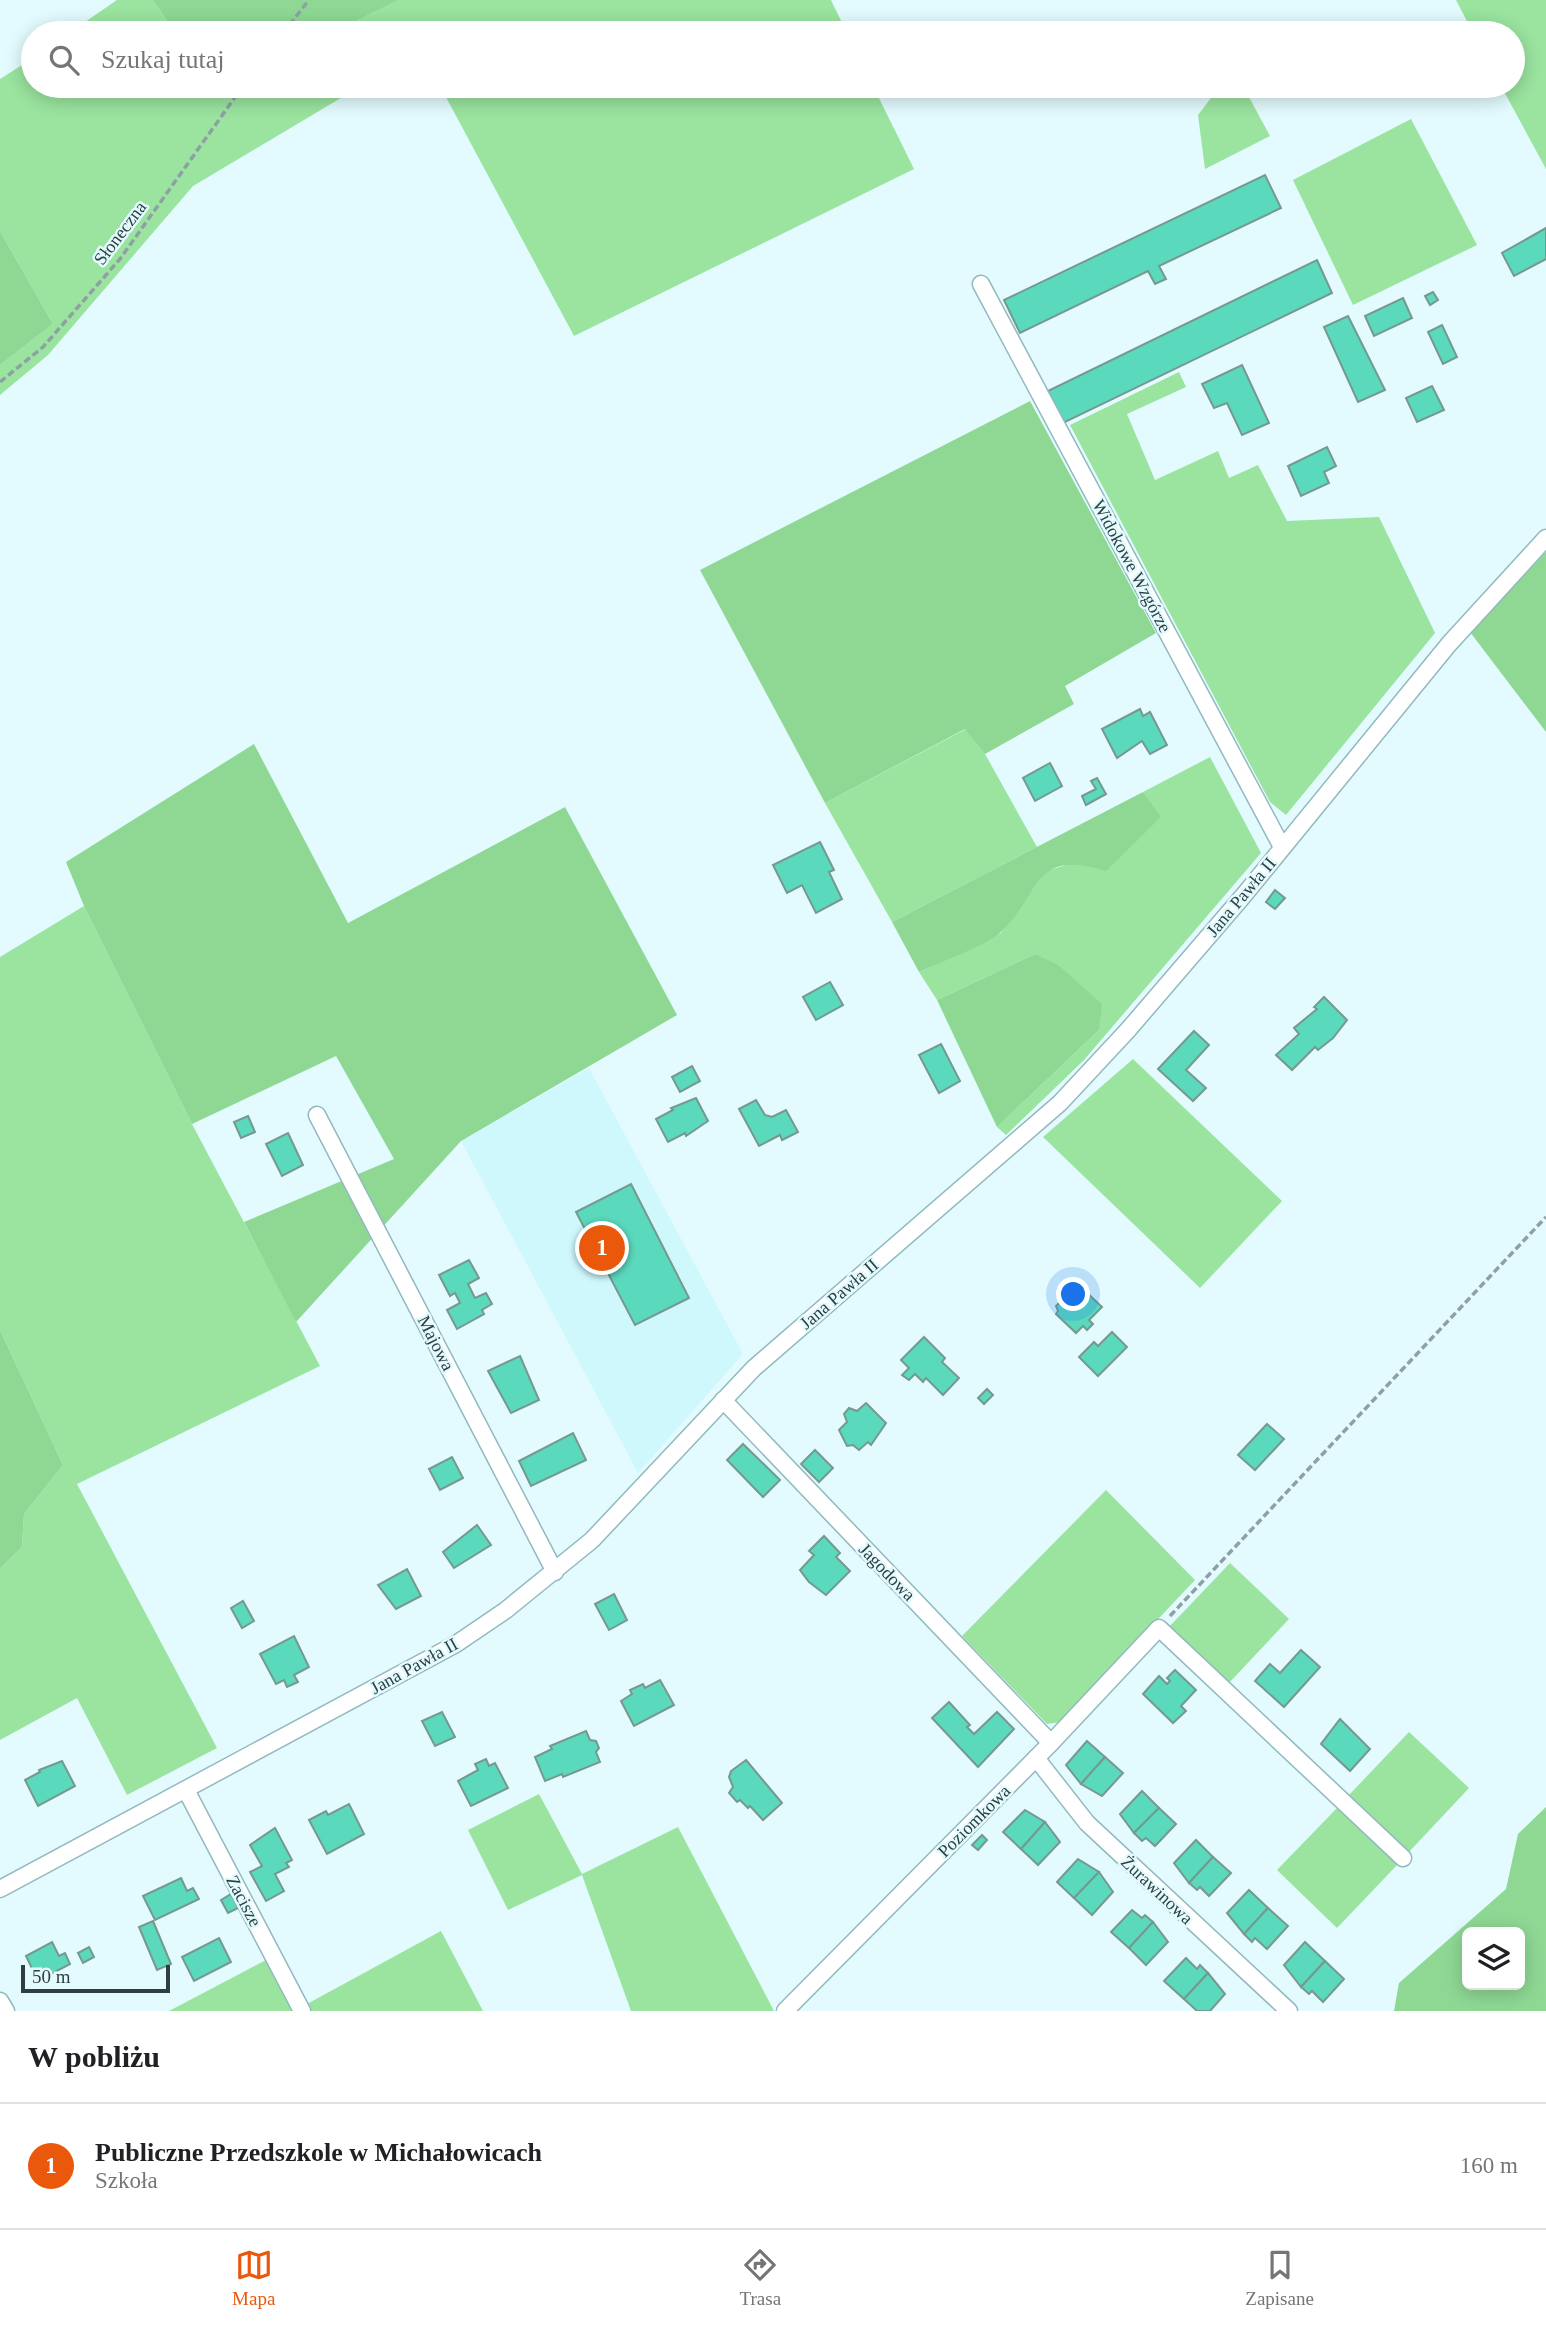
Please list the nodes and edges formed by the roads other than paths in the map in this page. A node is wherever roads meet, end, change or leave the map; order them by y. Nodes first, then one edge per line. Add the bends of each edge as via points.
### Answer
1 (981, 284) dead end
2 (1546, 538) edge
3 (1282, 847) junction
4 (317, 1115) dead end
5 (723, 1400) junction
6 (555, 1572) junction
7 (1051, 1744) junction
8 (1036, 1758) junction
9 (186, 1790) junction
10 (1403, 1858) dead end
11 (0, 1889) edge
12 (0, 2001) edge
13 (6, 2011) edge
14 (302, 2011) edge
15 (785, 2011) edge
16 (1289, 2011) edge

1 - 3 street, Widokowe Wzgórze
2 - 3 street, Jana Pawła II via 1449,643
3 - 5 street, Jana Pawła II via 1128,1030 1060,1103 831,1299
4 - 6 street, Majowa
5 - 6 street, Jana Pawła II via 592,1540
5 - 7 street, Jagodowa
6 - 9 street, Jana Pawła II via 456,1644
7 - 8 street, Poziomkowa
7 - 10 street, Poziomkowa via 1159,1628
8 - 15 street, Poziomkowa
8 - 16 street, Żurawinowa via 1087,1823
9 - 11 street, Jana Pawła II
9 - 14 street, Zacisze
12 - 13 street

